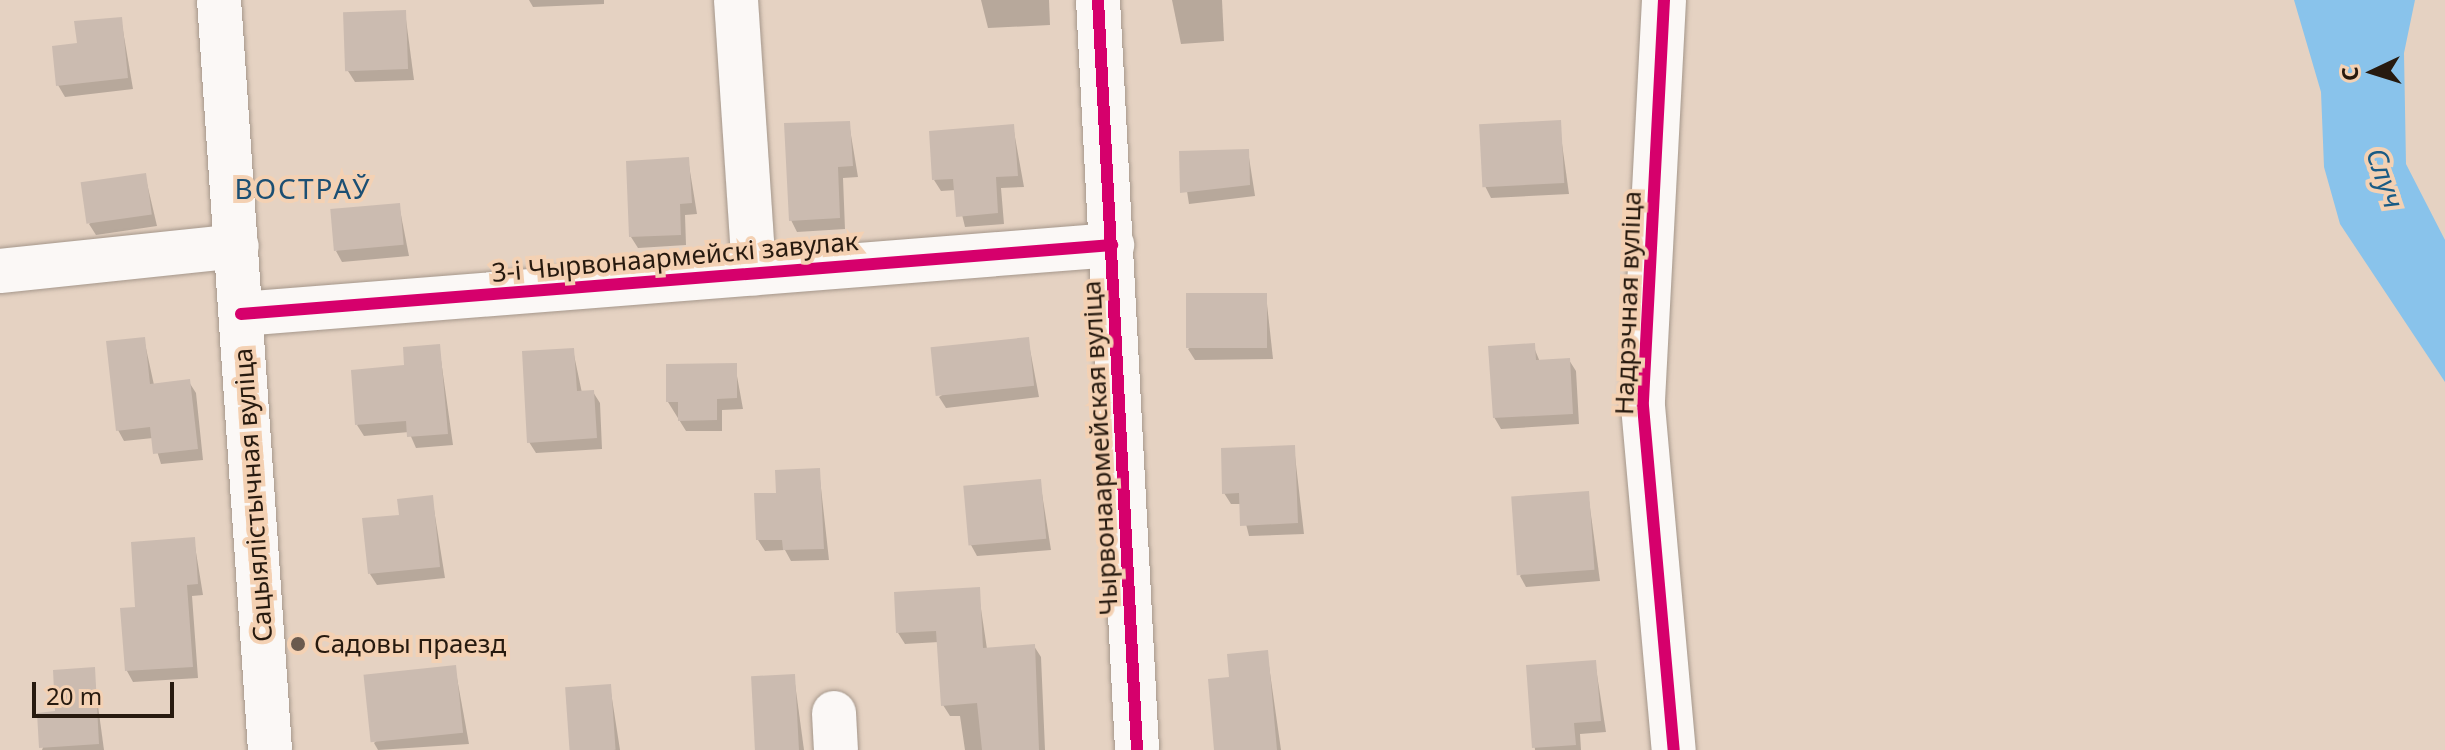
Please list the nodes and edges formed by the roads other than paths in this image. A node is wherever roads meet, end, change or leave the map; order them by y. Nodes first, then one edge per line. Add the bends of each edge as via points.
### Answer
1 (219, 0) edge
2 (736, 0) edge
3 (1098, 0) edge
4 (1664, 0) edge
5 (1112, 245) junction
6 (237, 246) junction
7 (0, 271) edge
8 (754, 273) junction
9 (241, 314) junction
10 (270, 750) edge
11 (1137, 750) edge
12 (1674, 750) edge

1 - 6 street, Сацыялістычная вуліца
2 - 8 street
3 - 5 street, Чырвонаармейская вуліца
4 - 12 street, Надрэчная вуліца via 1643,406
5 - 8 street, 3-і Чырвонаармейскі завулак
5 - 11 street, Чырвонаармейская вуліца
6 - 7 street
6 - 9 street, Сацыялістычная вуліца
8 - 9 street, 3-і Чырвонаармейскі завулак
9 - 10 street, Сацыялістычная вуліца

